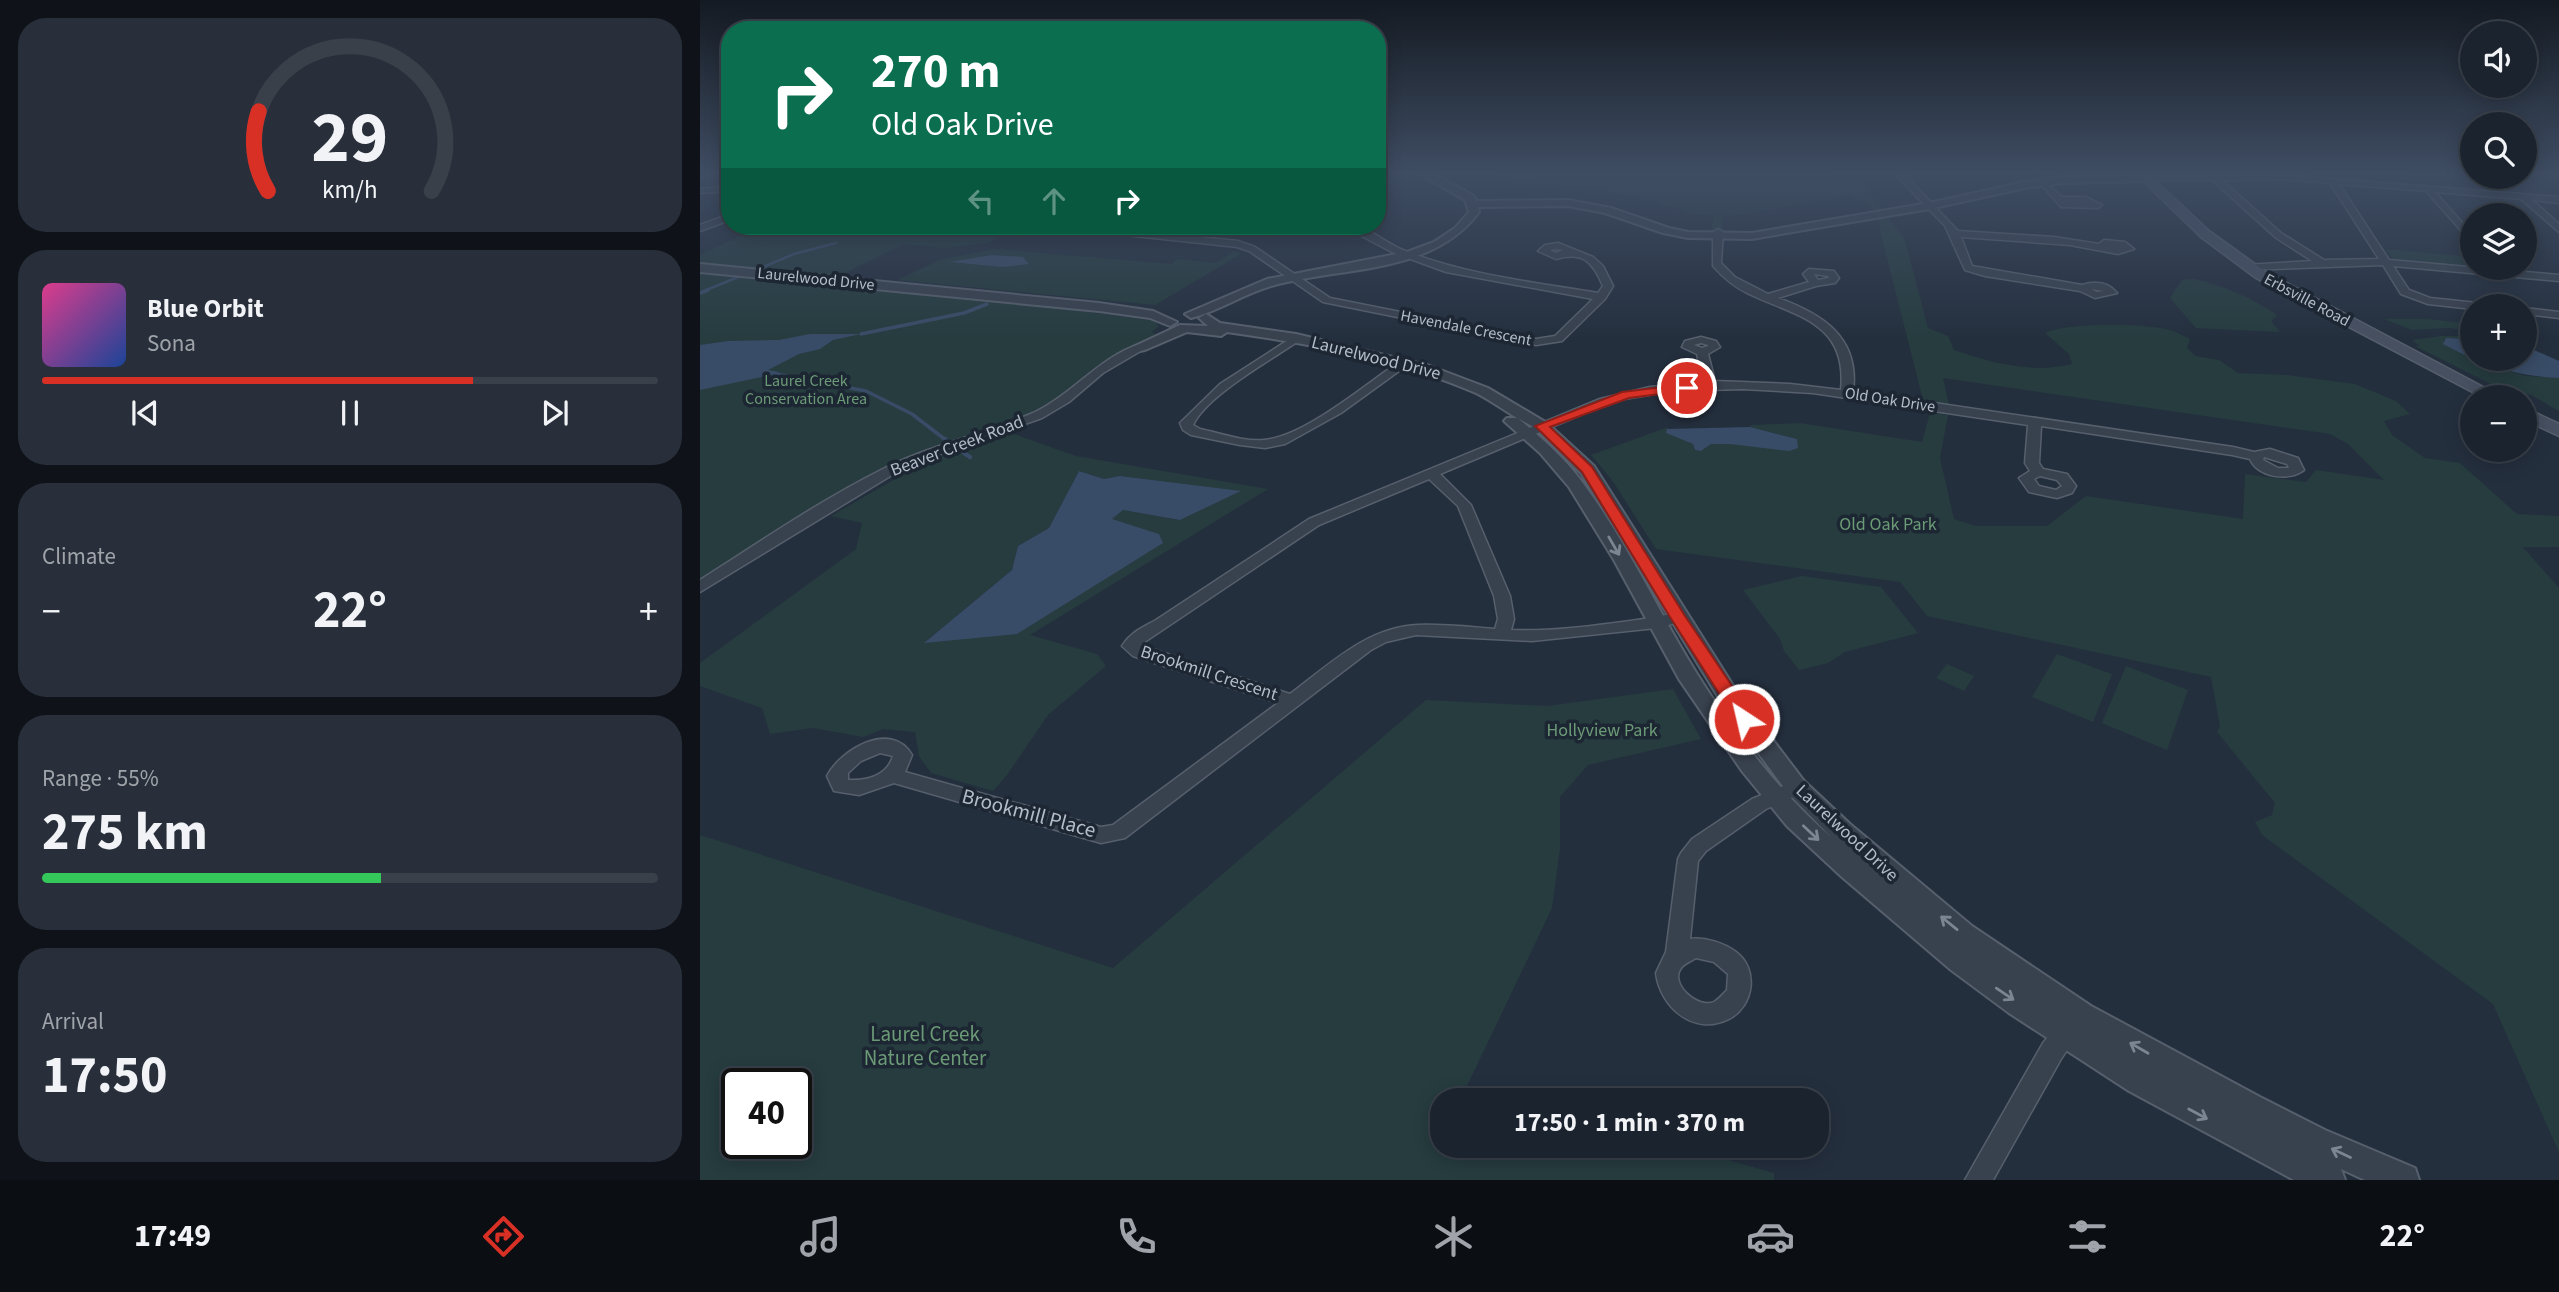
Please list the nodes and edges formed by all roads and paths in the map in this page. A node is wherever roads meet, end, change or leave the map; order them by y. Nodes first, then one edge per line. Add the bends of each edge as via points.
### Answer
1 (1463, 228) edge
2 (1660, 228) edge
3 (1791, 228) edge
4 (1949, 228) edge
5 (2199, 228) edge
6 (2270, 228) edge
7 (2364, 228) edge
8 (1955, 234) junction
9 (1164, 235) edge
10 (1367, 235) edge
11 (1718, 235) junction
12 (2102, 246) dead end
13 (1569, 252) dead end
14 (1408, 255) junction
15 (2320, 262) junction
16 (2386, 262) junction
17 (2248, 267) junction
18 (2460, 267) edge
19 (700, 268) edge
20 (2537, 275) edge
21 (1293, 277) junction
22 (2559, 278) edge
23 (1815, 283) dead end
24 (2083, 288) dead end
25 (1601, 297) junction
26 (1767, 298) junction
27 (2460, 304) edge
28 (1098, 307) junction
29 (2537, 313) edge
30 (2559, 315) edge
31 (1193, 320) junction
32 (1170, 323) junction
33 (1292, 341) junction
34 (1140, 347) junction
35 (1702, 352) dead end
36 (1400, 366) junction
37 (2470, 385) edge
38 (1710, 387) junction
39 (1846, 394) junction
40 (2537, 419) edge
41 (2035, 422) junction
42 (1534, 429) junction
43 (2559, 431) edge
44 (2256, 457) dead end
45 (1428, 472) junction
46 (2038, 472) dead end
47 (700, 587) edge
48 (1667, 620) junction
49 (1501, 634) junction
50 (1293, 701) junction
51 (891, 775) dead end
52 (1786, 792) junction
53 (1677, 957) dead end
54 (2081, 1015) junction
55 (2064, 1035) junction
56 (2376, 1175) edge
57 (1978, 1180) edge
58 (2329, 1180) edge
59 (2403, 1180) edge

1 - 14 street, Beaver Creek Road via 1440,244
2 - 11 street
3 - 11 street via 1752,236
4 - 8 street
5 - 17 main road, Erbsville Road
6 - 15 street
7 - 16 street
8 - 12 street
8 - 24 street via 1966,266 1975,271
9 - 21 street, Havendale Crescent via 1228,241 1252,249
10 - 14 street
11 - 26 street via 1716,264 1722,273
13 - 25 street via 1597,262 1608,286
14 - 21 street, Beaver Creek Road
14 - 25 street via 1449,270
15 - 16 street
15 - 17 street
16 - 18 street
16 - 27 street via 2404,292
17 - 37 main road, Erbsville Road
19 - 28 street, Laurelwood Drive
20 - 22 street
21 - 25 street, Havendale Crescent via 1336,303 1536,342 1558,339
21 - 31 street, Beaver Creek Road via 1256,286
23 - 26 street
26 - 39 street via 1816,318 1840,339
28 - 31 street, Laurelwood Drive
28 - 32 street, Laurelwood Drive via 1153,315
29 - 30 street
31 - 32 street, Beaver Creek Road
31 - 33 street, Laurelwood Drive
31 - 34 street, Beaver Creek Road
32 - 34 street, Beaver Creek Road
33 - 36 street, Laurelwood Drive
33 - 36 street via 1220,388 1202,403 1187,427 1265,444 1287,438 1348,404
34 - 47 street, Beaver Creek Road via 1038,415 887,472
35 - 38 street
36 - 42 street, Laurelwood Drive
38 - 39 street, Old Oak Drive via 1780,386
38 - 42 street, Old Oak Drive via 1627,395
39 - 41 street, Old Oak Drive
40 - 43 main road
41 - 44 street, Old Oak Drive
41 - 46 street via 2032,463
42 - 45 street, Brookmill Crescent
42 - 48 street, Laurelwood Drive via 1579,487
45 - 49 street via 1464,505 1502,596 1506,619
45 - 50 street, Brookmill Crescent via 1314,522 1138,636 1130,646
48 - 49 street, Brookmill Crescent via 1532,636
48 - 52 street, Laurelwood Drive via 1711,712
49 - 50 street, Brookmill Crescent via 1416,630 1381,638
50 - 51 street, Brookmill Place via 1118,832 1101,835
52 - 53 street via 1759,804 1699,845 1688,859
54 -> 52 street, Laurelwood Drive via 1962,934 1840,831
52 -> 55 street, Laurelwood Drive via 1904,919
54 - 55 street
56 -> 54 street, Laurelwood Drive
55 - 57 street
55 -> 58 street, Laurelwood Drive via 2160,1094
56 - 59 street, Laurelwood Drive

